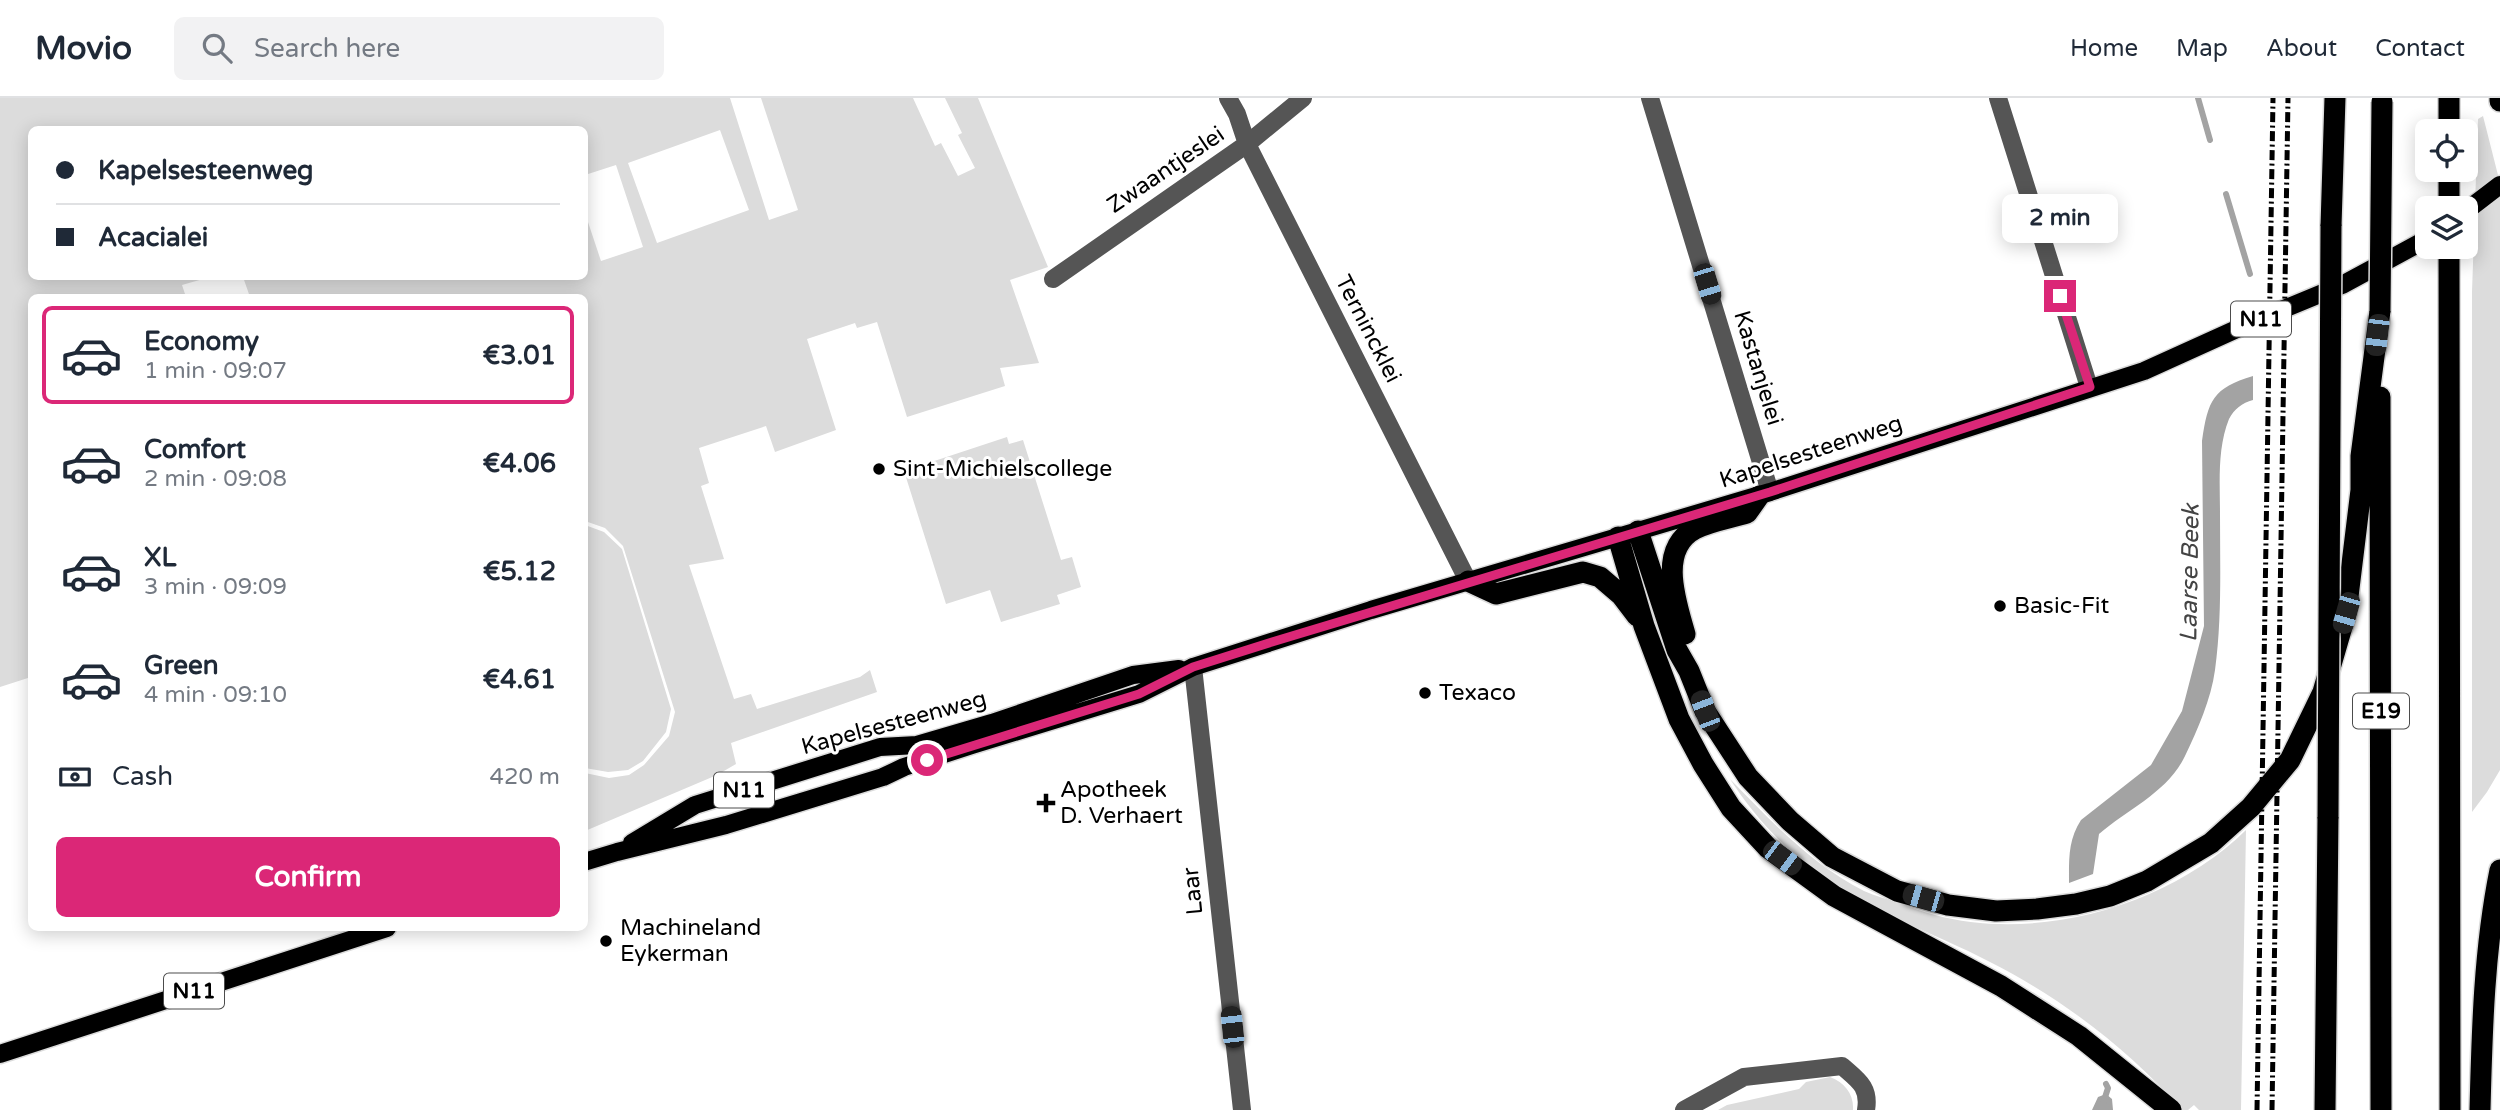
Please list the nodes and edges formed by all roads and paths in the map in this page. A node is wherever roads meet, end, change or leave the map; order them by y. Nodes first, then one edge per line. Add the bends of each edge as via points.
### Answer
1 (1228, 98) edge
2 (1303, 98) edge
3 (1650, 98) edge
4 (1998, 98) edge
5 (2334, 98) edge
6 (2449, 98) edge
7 (2382, 100) edge
8 (2449, 119) edge
9 (1247, 144) junction
10 (2500, 185) edge
11 (2478, 202) edge
12 (2415, 245) edge
13 (2449, 259) edge
14 (1053, 278) dead end
15 (2380, 311) junction
16 (2090, 387) junction
17 (1764, 494) junction
18 (1628, 534) junction
19 (1468, 581) junction
20 (1644, 626) junction
21 (1193, 667) junction
22 (1689, 671) junction
23 (617, 852) junction
24 (588, 861) edge
25 (2500, 870) edge
26 (2500, 904) edge
27 (378, 931) edge
28 (2487, 959) junction
29 (0, 1054) edge
30 (1241, 1110) edge
31 (1684, 1110) edge
32 (1866, 1110) edge
33 (2171, 1110) edge
34 (2325, 1110) edge
35 (2381, 1110) edge
36 (2450, 1110) edge
37 (2480, 1110) edge

1 - 9 street, Ternincklei
2 - 9 street, Zwaantjeslei
3 - 17 street, Kastanjelei
4 - 16 street
5 - 34 highway, bridge
6 - 8 highway
7 - 15 highway, E19, bridge
9 - 14 street, Zwaantjeslei
9 - 19 street, Ternincklei
10 - 11 main road
12 - 16 main road, Kapelsesteenweg / N11 via 2342,285 2144,372
13 - 36 highway
15 - 22 highway via 2346,613 2323,692 2290,760 2251,807 2211,843 2147,881 2076,904 1996,911 1948,905 1897,891 1832,857 1748,777 1705,711
15 - 35 highway, E19
16 - 17 main road, Kapelsesteenweg / N11
17 - 18 main road, Kapelsesteenweg / N11
17 - 22 highway via 1748,513 1696,529 1682,539 1674,554 1675,596 1689,647
18 - 19 main road, Kapelsesteenweg / N11
18 - 20 highway
18 - 22 highway
19 - 20 highway via 1496,594 1583,572 1600,576
19 - 21 main road, Kapelsesteenweg / N11
20 - 33 highway via 1679,719 1703,764 1731,808 1768,848 1834,896 2001,986 2068,1029
21 - 23 main road, Kapelsesteenweg / N11 via 1139,694 883,777 726,825
21 - 23 main road, Kapelsesteenweg / N11 via 1133,675 992,723 917,745 880,747 695,805
21 - 30 street, Laar
23 - 24 main road, Kapelsesteenweg / N11
25 - 28 highway
26 - 28 highway
27 - 29 main road, N11
28 - 37 highway
31 - 32 street via 1744,1077 1842,1066 1863,1085

